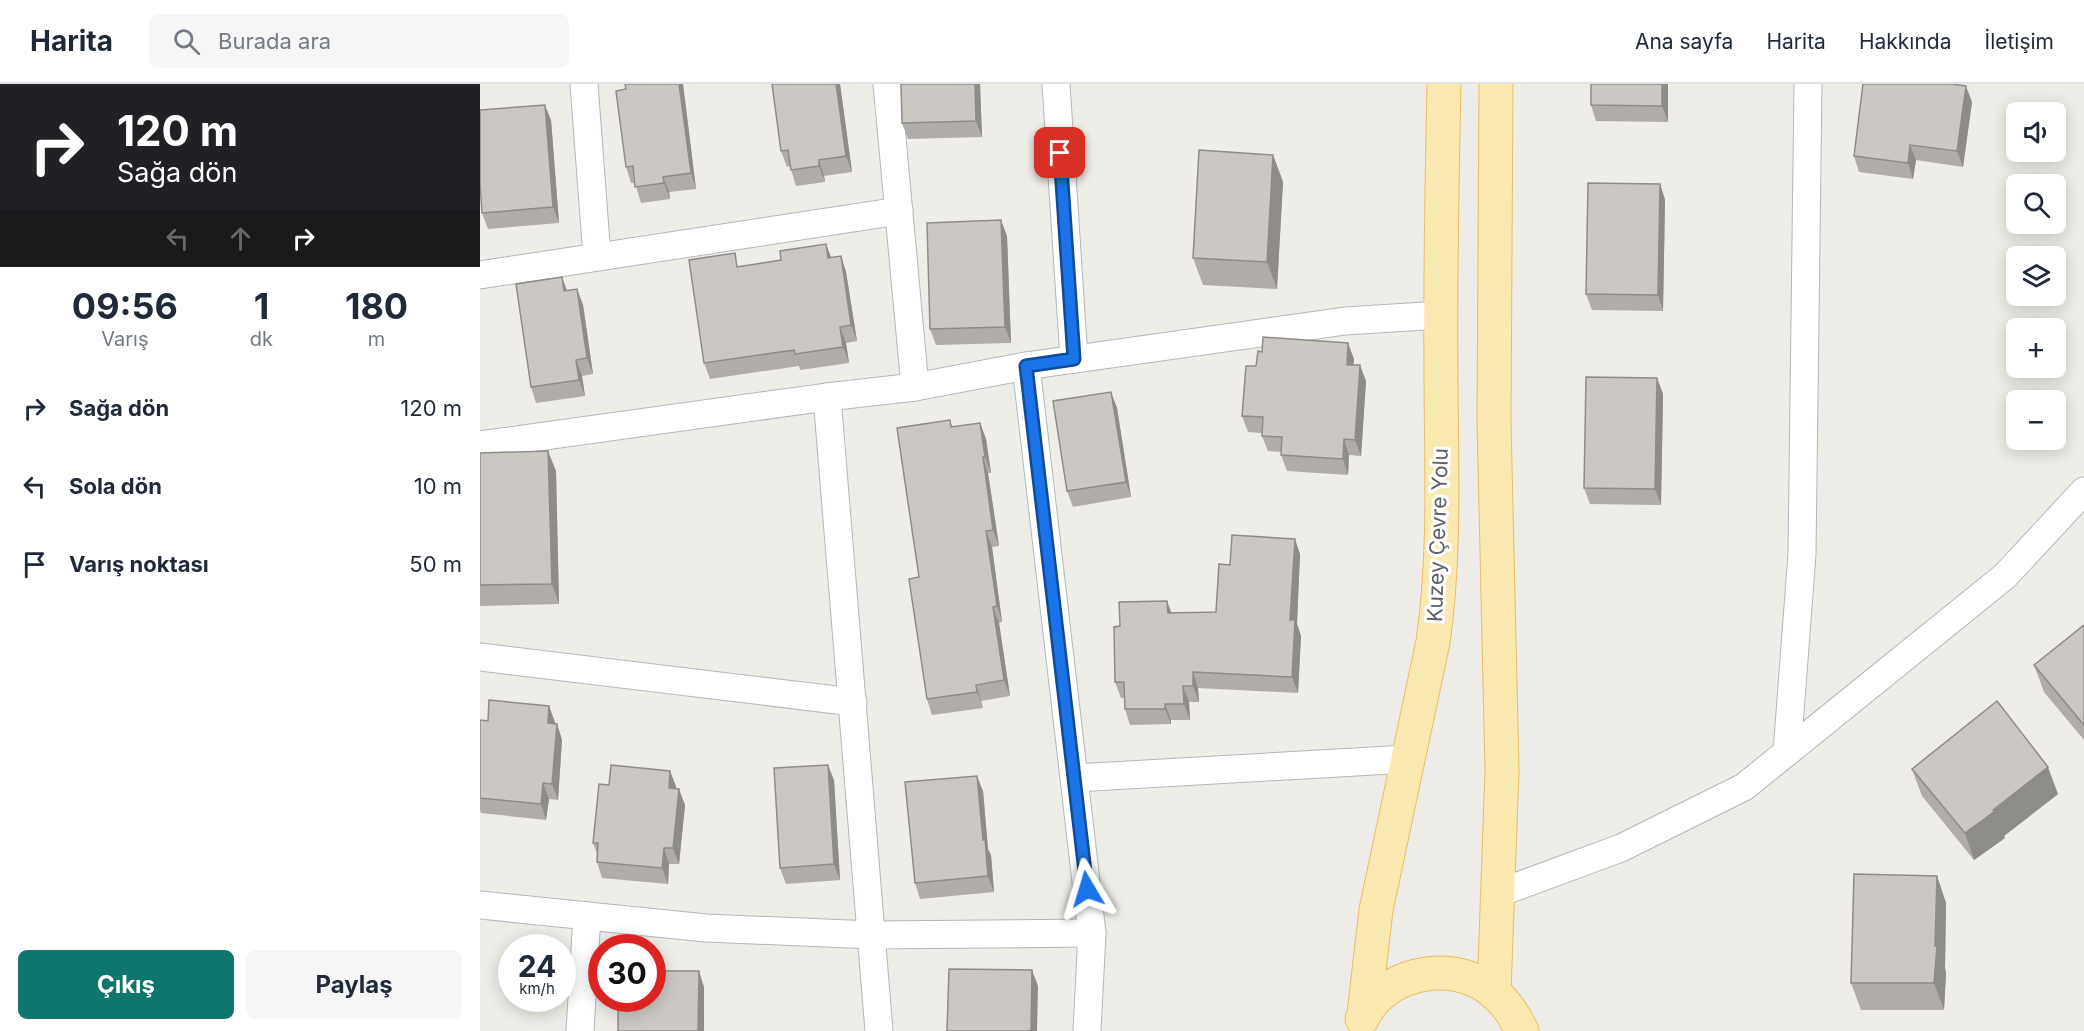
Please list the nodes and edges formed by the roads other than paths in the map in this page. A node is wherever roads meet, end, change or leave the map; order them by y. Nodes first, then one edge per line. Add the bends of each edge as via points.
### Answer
1 (585, 84) edge
2 (886, 84) edge
3 (1056, 84) edge
4 (1444, 84) edge
5 (1496, 84) edge
6 (1808, 84) edge
7 (899, 211) junction
8 (597, 257) junction
9 (480, 275) edge
10 (1441, 315) junction
11 (1074, 359) junction
12 (1026, 366) junction
13 (915, 387) junction
14 (827, 397) junction
15 (480, 445) edge
16 (2084, 491) edge
17 (480, 657) edge
18 (853, 702) junction
19 (1787, 752) junction
20 (1408, 759) junction
21 (1074, 778) junction
22 (1499, 893) junction
23 (480, 905) edge
24 (587, 916) junction
25 (1092, 933) junction
26 (872, 935) junction
27 (1494, 993) junction
28 (1360, 1023) edge
29 (580, 1031) edge
30 (879, 1031) edge
31 (1087, 1031) edge
32 (1522, 1031) edge

1 - 8 street
2 - 7 street
3 - 11 street
4 - 10 main road, Kuzey Çevre Yolu
5 - 22 main road via 1494,421 1502,770
6 - 19 street via 1802,554
7 - 8 street
7 - 13 street
8 - 9 street
10 - 11 street via 1345,321
10 - 20 main road, Kuzey Çevre Yolu via 1439,598
11 - 12 street
12 - 13 street
12 - 21 street
13 - 14 street
14 - 15 street
14 - 18 street
16 - 19 street via 2005,576
17 - 18 street
18 - 26 street
19 - 22 street via 1744,787 1621,848
20 - 21 street
20 - 28 main road, Kuzey Çevre Yolu via 1377,910
21 - 25 street
22 - 27 main road
23 - 24 street
24 - 26 street via 706,928
24 - 29 street
25 - 26 street
25 - 31 street
26 - 30 street
27 - 28 main road via 1468,977 1429,973 1391,987 1376,999
27 - 32 main road via 1513,1013

